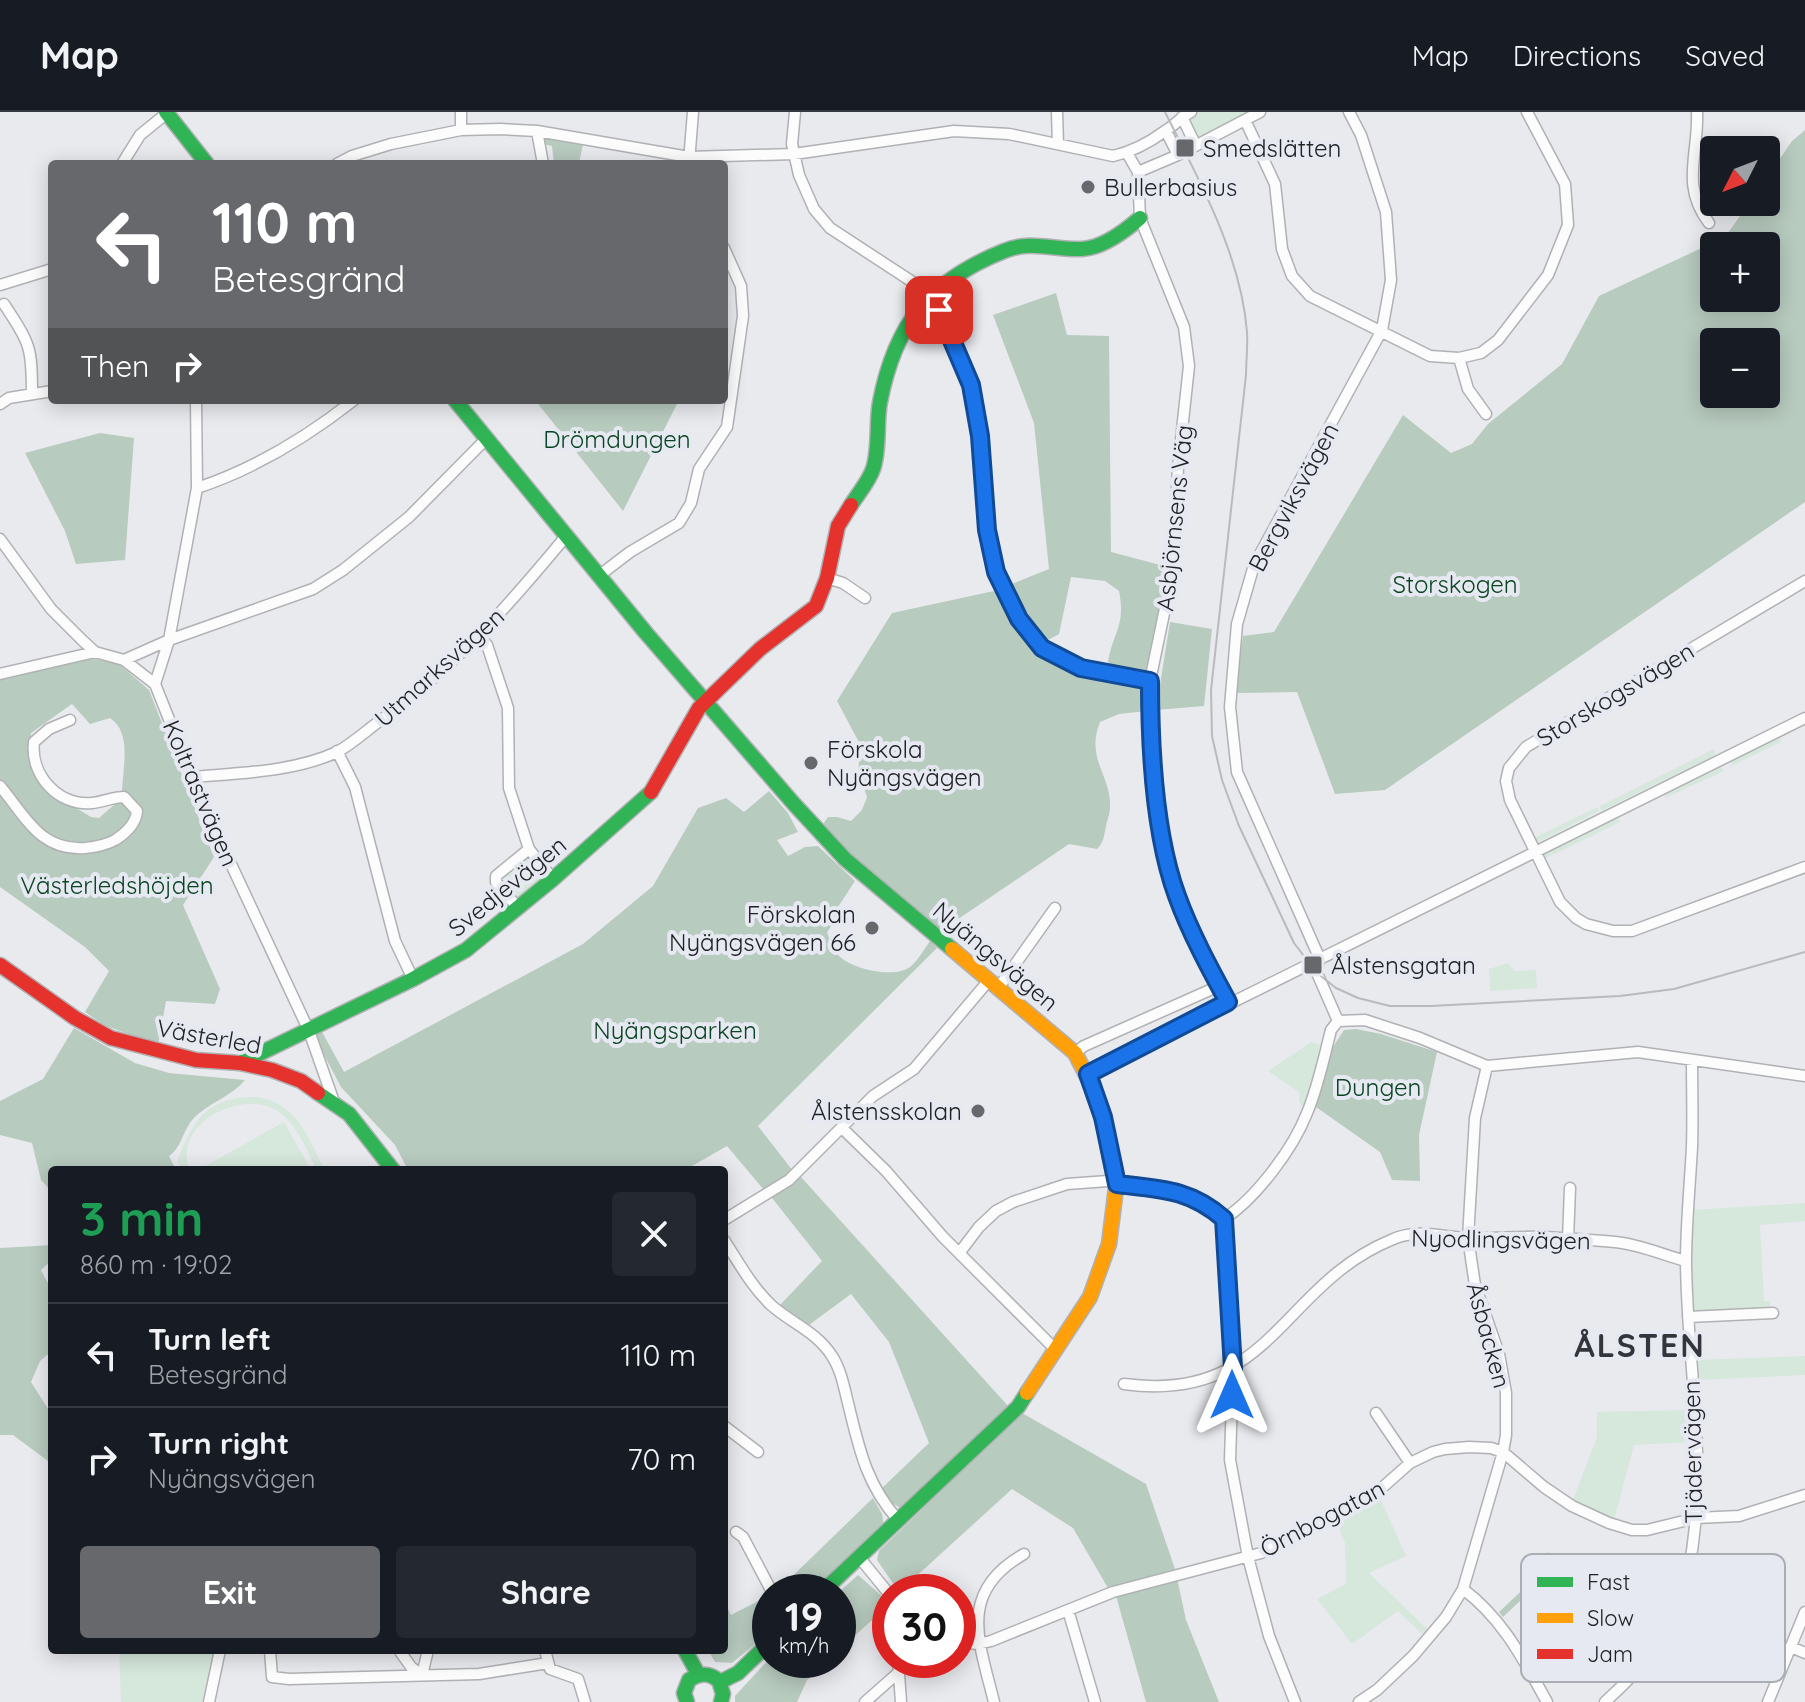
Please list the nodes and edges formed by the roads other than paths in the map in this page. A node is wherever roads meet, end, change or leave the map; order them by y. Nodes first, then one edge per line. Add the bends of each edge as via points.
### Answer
1 (461, 112) edge
2 (693, 112) edge
3 (795, 112) edge
4 (1057, 112) edge
5 (1260, 112) edge
6 (1349, 112) edge
7 (1527, 112) edge
8 (1697, 112) edge
9 (167, 113) edge
10 (1186, 114) edge
11 (1245, 120) junction
12 (461, 130) junction
13 (537, 131) junction
14 (1166, 131) junction
15 (1058, 144) junction
16 (1195, 144) junction
17 (1127, 153) junction
18 (794, 154) junction
19 (1178, 155) junction
20 (124, 160) edge
21 (204, 160) edge
22 (344, 160) edge
23 (542, 160) edge
24 (689, 160) edge
25 (1138, 172) junction
26 (1140, 218) junction
27 (1709, 223) dead end
28 (728, 257) edge
29 (48, 270) edge
30 (0, 285) edge
31 (931, 294) junction
32 (4, 304) dead end
33 (1382, 330) junction
34 (1459, 358) junction
35 (48, 392) edge
36 (32, 394) junction
37 (0, 404) edge
38 (196, 404) edge
39 (348, 404) edge
40 (458, 404) edge
41 (1486, 414) dead end
42 (487, 438) junction
43 (197, 488) junction
44 (567, 535) junction
45 (0, 539) edge
46 (600, 575) junction
47 (827, 578) junction
48 (1805, 581) edge
49 (865, 598) dead end
50 (480, 637) junction
51 (169, 640) junction
52 (95, 652) junction
53 (124, 660) junction
54 (0, 674) edge
55 (1150, 681) junction
56 (155, 684) junction
57 (705, 703) junction
58 (1805, 718) edge
59 (70, 720) dead end
60 (337, 751) junction
61 (193, 777) junction
62 (0, 786) edge
63 (529, 849) junction
64 (1534, 852) junction
65 (1805, 867) edge
66 (553, 879) junction
67 (518, 908) junction
68 (1055, 908) dead end
69 (1319, 957) junction
70 (0, 965) edge
71 (413, 979) junction
72 (994, 983) junction
73 (1219, 986) junction
74 (1228, 1002) junction
75 (1338, 1021) junction
76 (309, 1031) junction
77 (1075, 1053) junction
78 (1692, 1061) junction
79 (240, 1063) junction
80 (1487, 1066) junction
81 (1088, 1074) junction
82 (1805, 1076) edge
83 (334, 1102) junction
84 (842, 1128) junction
85 (390, 1166) edge
86 (1117, 1184) junction
87 (1570, 1188) dead end
88 (728, 1218) edge
89 (1224, 1219) junction
90 (1468, 1238) junction
91 (1568, 1240) junction
92 (728, 1246) edge
93 (960, 1252) junction
94 (1686, 1261) junction
95 (1773, 1313) dead end
96 (1688, 1317) junction
97 (1056, 1350) junction
98 (1233, 1368) junction
99 (1124, 1384) dead end
100 (1376, 1413) dead end
101 (728, 1429) edge
102 (758, 1452) dead end
103 (1503, 1452) junction
104 (1410, 1463) junction
105 (1805, 1495) edge
106 (1696, 1518) junction
107 (898, 1520) junction
108 (736, 1532) dead end
109 (1024, 1554) dead end
110 (1690, 1554) edge
111 (859, 1557) junction
112 (1248, 1557) junction
113 (763, 1574) edge
114 (841, 1574) edge
115 (873, 1574) edge
116 (1463, 1589) junction
117 (1068, 1610) junction
118 (1805, 1612) edge
119 (978, 1644) junction
120 (1791, 1647) junction
121 (1805, 1653) edge
122 (219, 1654) edge
123 (270, 1654) edge
124 (402, 1654) edge
125 (427, 1654) edge
126 (546, 1654) edge
127 (687, 1654) edge
128 (1521, 1658) edge
129 (752, 1659) edge
130 (1785, 1661) edge
131 (548, 1663) junction
132 (698, 1674) junction
133 (422, 1675) junction
134 (892, 1678) edge
135 (899, 1678) edge
136 (720, 1682) junction
137 (1535, 1682) edge
138 (1625, 1682) edge
139 (1776, 1682) edge
140 (684, 1701) edge
141 (209, 1702) edge
142 (585, 1702) edge
143 (721, 1702) edge
144 (865, 1702) edge
145 (901, 1702) edge
146 (994, 1702) edge
147 (1095, 1702) edge
148 (1295, 1702) edge
149 (1359, 1702) edge
150 (1547, 1702) edge
151 (1605, 1702) edge
152 (1768, 1702) edge

1 - 12 street
2 - 24 street
3 - 18 street
4 - 15 street
5 - 11 street
6 - 33 street, Bergviksvägen via 1386,212 1391,280
7 - 34 street via 1565,184 1568,225 1548,275 1498,340 1481,353
8 - 27 street via 1693,190
9 - 20 street via 140,135
9 - 21 street
10 - 14 street
10 - 16 street
11 - 16 street
11 - 33 street via 1275,184 1282,249 1292,276 1310,296
12 - 13 street
12 - 22 street
13 - 23 street
13 - 24 street
14 - 17 street
14 - 19 street
15 - 17 street via 1113,156
15 - 18 street via 954,131
16 - 19 street
17 - 25 street
18 - 24 street
18 - 31 street via 814,209 830,228
19 - 25 street
25 - 26 street, Asbjörnsens Väg
26 - 31 street, Svedjevägen via 1120,235 1085,249 1007,249
26 - 55 street, Asbjörnsens Väg via 1184,327 1189,366 1173,570
28 - 46 street via 741,286 743,316 727,427 699,469 691,503 679,523
29 - 30 street
31 - 47 street, Svedjevägen via 892,353 873,469 838,526
31 - 55 street via 971,385 987,530 996,572 1019,619 1042,648 1081,668
32 - 36 street via 32,353
33 - 34 street via 1430,356
33 - 69 street, Bergviksvägen via 1254,565 1237,624 1230,707 1237,772
34 - 41 street via 1468,389
35 - 36 street
36 - 37 street
38 - 43 street
39 - 43 street via 291,444
40 - 42 street, Nyängsvägen
42 - 44 street, Nyängsvägen
42 - 51 street via 409,517 313,589
43 - 51 street
44 - 46 street, Nyängsvägen
44 - 50 street, Utmarksvägen
45 - 52 street via 51,609
46 - 57 street, Nyängsvägen
47 - 49 street
47 - 57 street, Svedjevägen via 816,606 760,649
48 - 64 street, Storskogsvägen via 1519,753 1509,768 1507,792
50 - 60 street, Utmarksvägen via 408,701
50 - 63 street via 508,708 509,788
51 - 53 street
51 - 56 street
52 - 53 street
52 - 54 street
53 - 56 street
55 - 73 street, Asbjörnsens Väg via 1150,729 1163,836 1177,895
56 - 61 street, Koltrastvägen
57 - 66 street, Svedjevägen via 652,791
57 - 72 street, Nyängsvägen via 845,859
58 - 64 street
59 - 62 street via 34,742 46,785 76,801 124,797 137,811 130,828 103,845 66,849 41,836
60 - 61 street, Utmarksvägen via 257,771
60 - 71 street via 355,787 395,941
61 - 76 street, Koltrastvägen
63 - 66 street
63 - 67 street via 496,876
64 - 65 street, Storskogsvägen via 1566,910 1586,924 1613,931 1632,931
64 - 69 street
66 - 67 street, Svedjevägen
67 - 71 street, Svedjevägen via 466,950
68 - 72 street
69 - 74 street
69 - 75 street, Bergviksvägen via 1317,973
70 - 79 street, Västerled via 111,1038 196,1060
71 - 76 street, Svedjevägen
72 - 77 street, Nyängsvägen
72 - 84 street via 914,1069 873,1096
73 - 74 street, Asbjörnsens Väg
73 - 77 street
74 - 81 street
75 - 80 street via 1365,1020
75 - 89 street via 1299,1130 1249,1198
76 - 79 street, Svedjevägen
76 - 83 street, Koltrastvägen
77 - 81 street, Nyängsvägen
78 - 80 street via 1638,1052
78 - 82 street
78 - 94 street, Tjädervägen
79 - 83 street, Västerled via 301,1081
80 - 90 street, Åsbacken via 1475,1118
81 - 86 street, Nyängsvägen
83 - 85 street, Västerled
84 - 88 street via 789,1180
84 - 93 street
86 - 89 street via 1185,1194
86 - 93 street via 1067,1184 1013,1202 979,1227
86 - 97 street, Nyängsvägen via 1096,1283
87 - 91 street
89 - 98 street
90 - 91 street, Nyodlingsvägen
90 - 98 street, Nyodlingsvägen via 1410,1234 1371,1249 1333,1273 1271,1339
90 - 103 street, Åsbacken via 1475,1285 1499,1354 1506,1393
91 - 94 street, Nyodlingsvägen via 1619,1242
92 - 107 street via 773,1307 806,1329 832,1356 864,1467
93 - 97 street
94 - 96 street, Tjädervägen
95 - 96 street
96 - 106 street, Tjädervägen
97 - 107 street, Nyängsvägen via 1018,1407
98 - 99 street, Nyodlingsvägen via 1173,1387
98 - 112 street via 1230,1460
100 - 104 street
101 - 102 street
103 - 104 street, Örnbogatan via 1445,1449
103 - 106 street via 1572,1506 1609,1523 1647,1530
103 - 116 street, Åsbacken
104 - 112 street, Örnbogatan via 1375,1494
105 - 106 street via 1739,1516
106 - 110 street, Tjädervägen
107 - 111 street, Nyängsvägen
108 - 113 street
109 - 119 street via 989,1584 980,1604
111 - 114 street, Nyängsvägen
111 - 115 street
112 - 117 street, Örnbogatan via 1113,1592
112 - 148 street via 1269,1636
116 - 128 street via 1502,1625
116 - 149 street, Åsbacken via 1413,1656
117 - 119 street, Örnbogatan
117 - 147 street
118 - 120 street
119 - 146 street
120 - 121 street
120 - 130 street
122 - 141 street
123 - 133 street via 272,1677
124 - 133 street
125 - 133 street
126 - 131 street
127 - 132 street
129 - 136 street
131 - 133 street via 479,1674
131 - 142 street via 550,1669 578,1679
132 - 136 street via 710,1674
132 - 140 street via 685,1686
134 - 144 street
135 - 145 street
136 - 143 street
137 - 150 street
138 - 151 street, Tjädervägen
139 - 152 street

